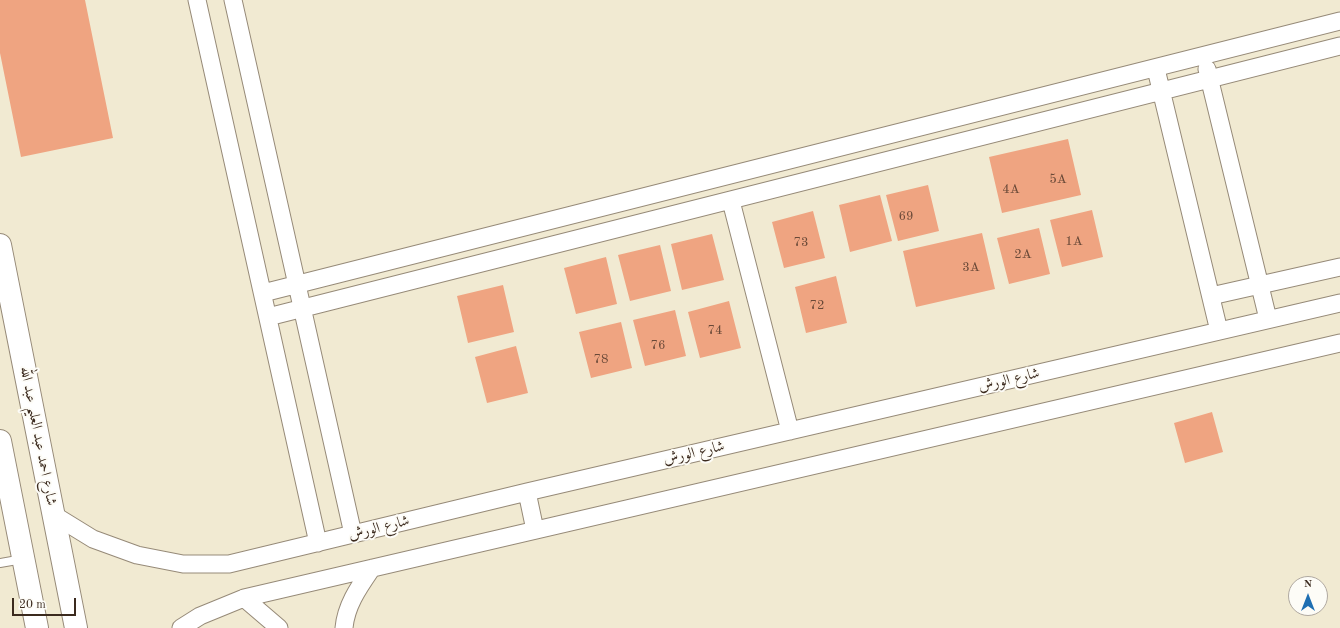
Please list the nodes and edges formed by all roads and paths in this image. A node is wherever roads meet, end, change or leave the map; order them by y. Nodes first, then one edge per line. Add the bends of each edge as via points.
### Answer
1 (197, 0) edge
2 (233, 0) edge
3 (1340, 21) edge
4 (1340, 46) edge
5 (1204, 56) junction
6 (1156, 69) junction
7 (1210, 80) junction
8 (1161, 93) junction
9 (731, 201) junction
10 (0, 245) edge
11 (1340, 267) edge
12 (297, 284) junction
13 (1260, 285) junction
14 (263, 293) junction
15 (1211, 296) junction
16 (1340, 303) edge
17 (302, 308) junction
18 (268, 317) junction
19 (1268, 319) junction
20 (1219, 331) junction
21 (1340, 343) edge
22 (790, 431) junction
23 (0, 441) edge
24 (527, 492) junction
25 (54, 515) junction
26 (536, 530) junction
27 (353, 534) junction
28 (318, 543) junction
29 (24, 559) junction
30 (0, 563) edge
31 (372, 568) junction
32 (244, 598) junction
33 (37, 628) edge
34 (76, 628) edge
35 (181, 628) edge
36 (279, 628) edge
37 (344, 628) edge

1 - 14 street
2 - 12 street
3 - 5 street
4 - 7 street
5 - 6 street
5 - 7 street
6 - 8 street
6 - 12 street
7 - 8 street
7 - 13 street
8 - 9 street
8 - 15 street
9 - 17 street
9 - 22 street
10 - 25 street, شارع احمد عبد العليم عبد الله
11 - 13 street
12 - 14 street
12 - 17 street
13 - 15 street
13 - 19 street
14 - 18 street
15 - 20 street
16 - 19 street, شارع الورش
17 - 18 street
17 - 27 street
18 - 28 street
19 - 20 street, شارع الورش
20 - 22 street, شارع الورش
21 - 26 street
22 - 24 street, شارع الورش
23 - 29 street
24 - 26 street
24 - 27 street, شارع الورش
25 - 28 street, شارع الورش via 93,539 130,553 183,564 229,564
25 - 34 street, شارع احمد عبد العليم عبد الله
26 - 31 street
27 - 28 street, شارع الورش
29 - 30 lane
29 - 33 street
31 - 32 street
31 - 37 street via 355,592
32 - 35 street via 200,616
32 - 36 street

